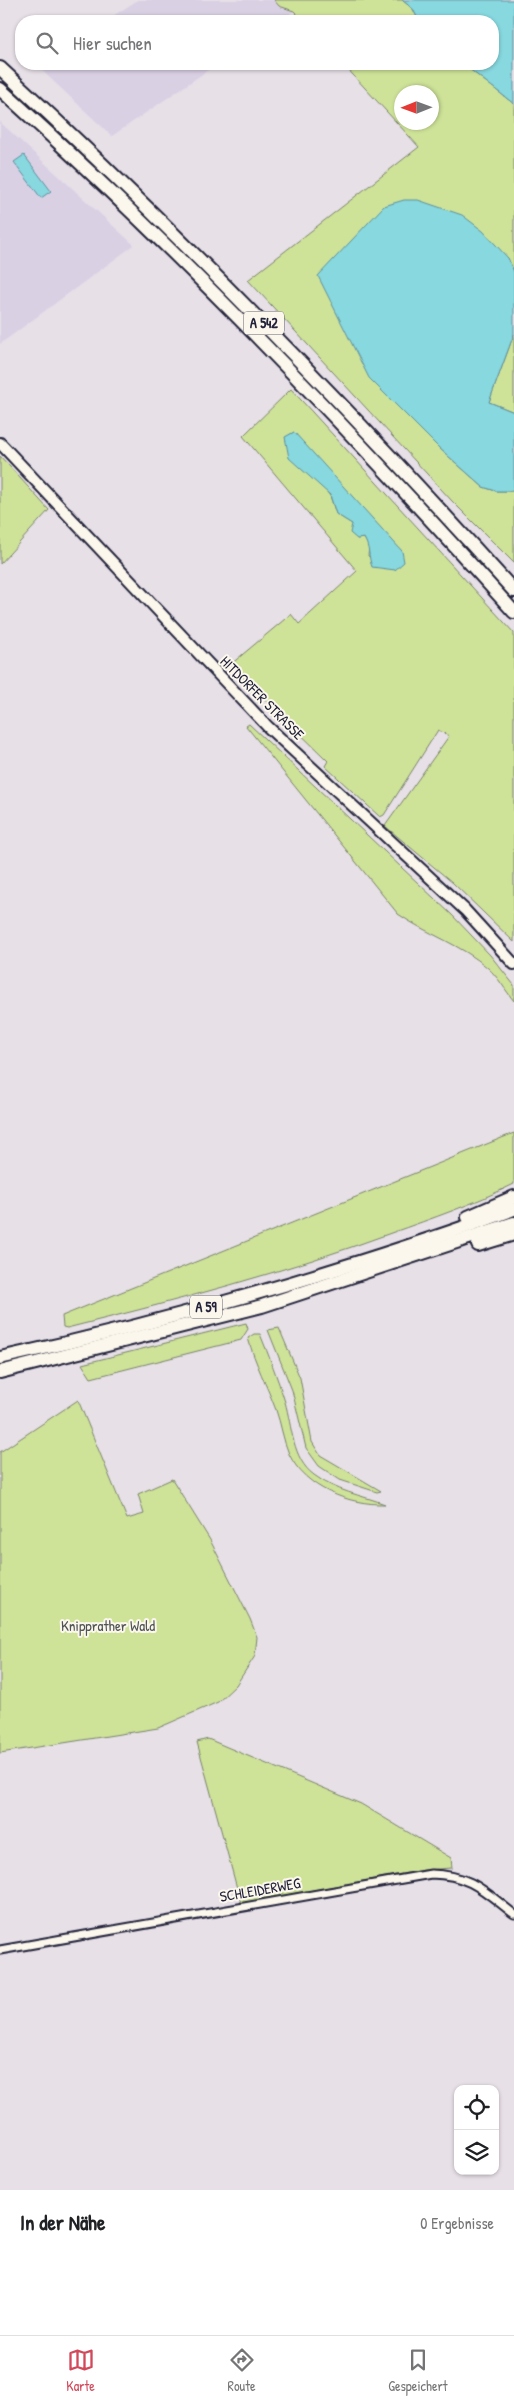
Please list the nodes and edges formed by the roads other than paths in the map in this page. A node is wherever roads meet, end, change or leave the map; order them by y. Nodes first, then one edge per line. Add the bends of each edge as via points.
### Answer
1 (0, 68) edge
2 (0, 89) edge
3 (0, 443) edge
4 (514, 591) edge
5 (514, 612) edge
6 (514, 964) edge
7 (514, 1197) edge
8 (514, 1209) edge
9 (514, 1223) edge
10 (514, 1234) edge
11 (410, 1245) junction
12 (348, 1280) junction
13 (0, 1358) edge
14 (0, 1372) edge
15 (514, 1914) edge
16 (0, 1950) edge

1 - 4 highway, A 542 via 292,351
2 - 5 highway, A 542 via 142,221 278,358
3 - 6 main road, HITDORFER STRASSE via 262,721 464,910
7 - 11 highway
8 - 11 highway, A 59
9 - 12 highway, A 59
10 - 12 highway via 377,1277
11 - 13 highway, A 59 via 251,1295
12 - 14 highway, A 59 via 143,1338
15 - 16 street, SCHLEIDERWEG via 464,1878 452,1874 431,1874

